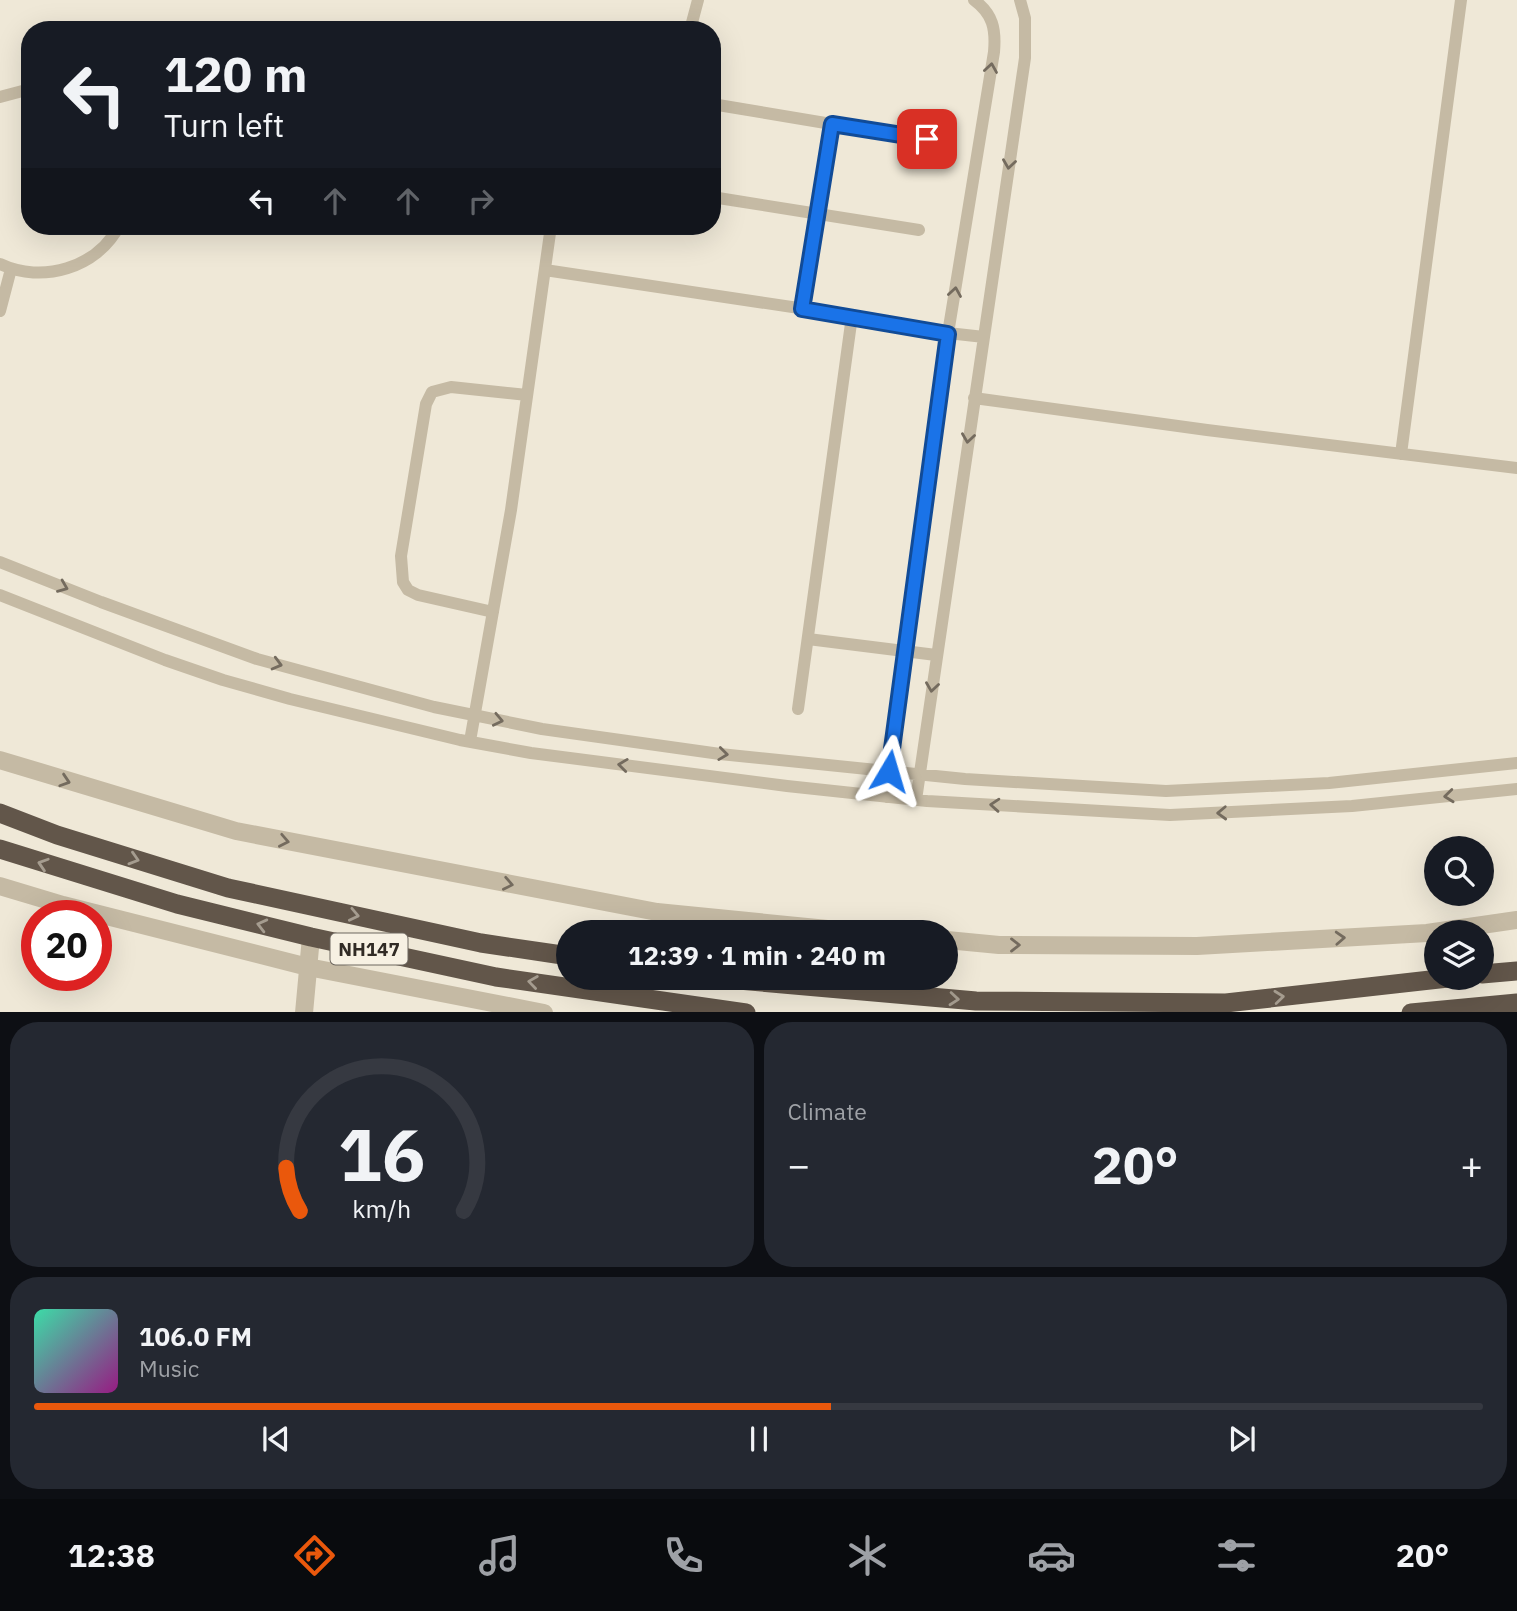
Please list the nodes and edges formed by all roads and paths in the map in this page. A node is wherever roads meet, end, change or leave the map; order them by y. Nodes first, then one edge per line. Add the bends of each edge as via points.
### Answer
1 (698, 0) edge
2 (1020, 0) edge
3 (1461, 0) edge
4 (984, 3) edge
5 (692, 21) edge
6 (21, 91) edge
7 (0, 97) edge
8 (721, 106) edge
9 (832, 124) junction
10 (927, 139) dead end
11 (721, 198) edge
12 (818, 214) junction
13 (919, 230) dead end
14 (114, 235) edge
15 (550, 235) edge
16 (6, 267) edge
17 (545, 270) junction
18 (802, 309) junction
19 (0, 311) edge
20 (852, 316) junction
21 (948, 334) junction
22 (984, 337) junction
23 (527, 395) junction
24 (974, 398) junction
25 (1401, 454) junction
26 (1517, 468) edge
27 (0, 562) edge
28 (0, 595) edge
29 (493, 612) junction
30 (808, 639) junction
31 (905, 651) junction
32 (936, 655) junction
33 (798, 709) dead end
34 (474, 715) junction
35 (470, 741) junction
36 (0, 760) edge
37 (1517, 767) edge
38 (889, 771) junction
39 (919, 774) junction
40 (1517, 789) edge
41 (886, 797) junction
42 (916, 800) junction
43 (0, 813) edge
44 (0, 849) edge
45 (0, 886) edge
46 (737, 920) edge
47 (1517, 920) edge
48 (311, 937) junction
49 (958, 941) edge
50 (556, 954) edge
51 (308, 967) junction
52 (1517, 971) edge
53 (1494, 973) edge
54 (1424, 981) edge
55 (851, 990) edge
56 (1517, 1003) edge
57 (304, 1012) edge
58 (539, 1012) edge
59 (739, 1012) edge
60 (1422, 1012) edge

1 - 5 lane
2 -> 22 lane via 1025,58
3 - 25 lane
21 -> 4 lane via 996,34
6 - 7 lane
8 - 9 lane
9 - 10 lane
9 - 12 lane
11 - 12 lane
12 - 13 lane
12 - 18 lane
14 - 16 lane via 91,258 66,270 38,273
15 - 17 lane
16 - 19 lane
17 - 18 lane
17 - 23 lane
18 - 20 lane
20 - 21 lane
20 - 30 lane
21 - 22 lane
21 - 31 lane
22 - 24 lane
23 - 29 lane
23 - 29 lane via 451,387 432,392 426,404 401,556 408,590
24 - 25 lane
24 -> 32 lane
25 - 26 lane
27 -> 34 lane via 257,659
28 - 35 lane via 222,680
29 - 34 lane
30 - 31 lane
30 - 33 lane
31 - 32 lane
31 - 38 lane
32 -> 39 lane
34 - 35 lane
34 -> 38 lane via 720,754
41 -> 35 lane
36 -> 46 street via 236,831 657,912
37 - 39 lane via 1166,791
38 - 39 lane
38 - 41 lane
39 - 42 lane
40 -> 42 lane via 1352,806 1170,815
41 - 42 lane
43 -> 50 highway, NH147 via 228,888 481,943
48 -> 44 highway, NH147 via 177,904
45 - 51 street
49 -> 47 street via 999,946 1197,946 1427,933
48 - 51 street
59 -> 48 highway, NH147 via 496,976
51 - 57 street
51 - 58 street
52 - 53 highway
55 -> 54 highway via 976,1001 1212,1003
56 - 60 highway

